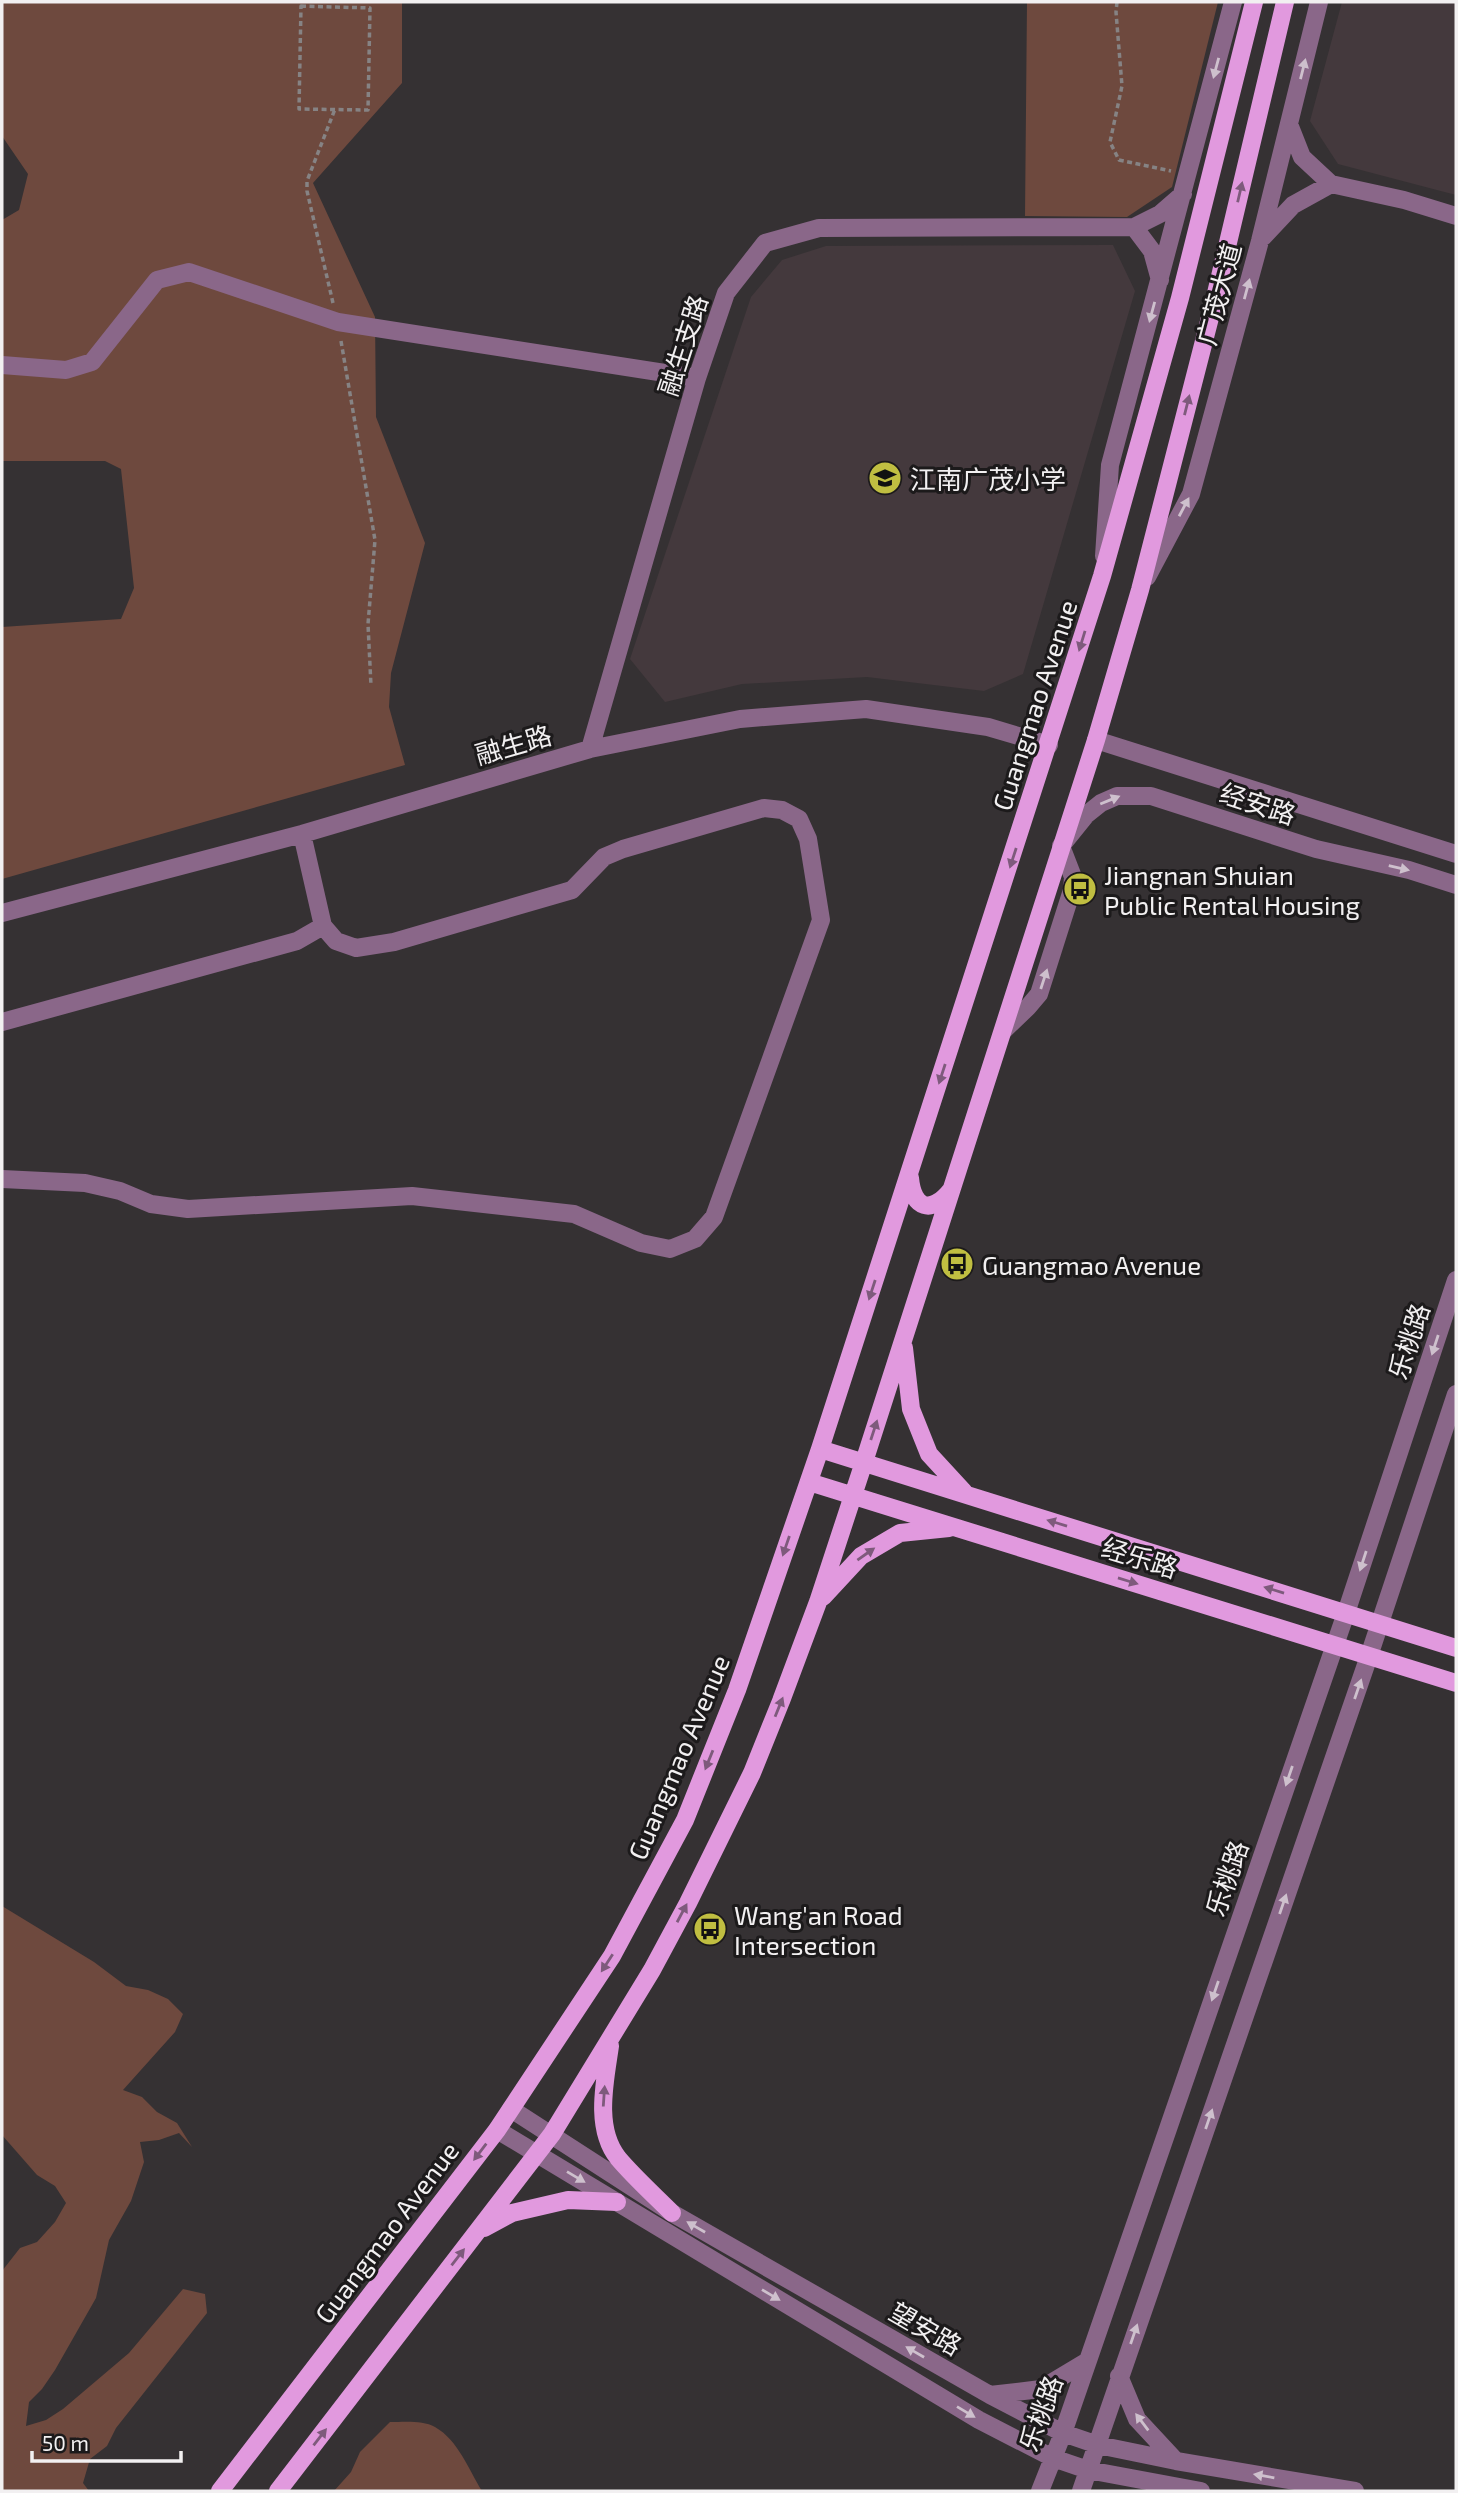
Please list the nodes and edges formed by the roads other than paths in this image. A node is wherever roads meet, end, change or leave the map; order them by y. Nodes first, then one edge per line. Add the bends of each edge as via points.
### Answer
1 (1233, 2) edge
2 (1254, 2) edge
3 (1285, 2) edge
4 (1319, 2) edge
5 (1289, 124) junction
6 (1331, 184) junction
7 (1178, 186) junction
8 (1456, 216) edge
9 (1134, 228) junction
10 (1260, 241) junction
11 (1161, 280) junction
12 (2, 365) edge
13 (697, 378) junction
14 (1102, 576) junction
15 (1140, 590) junction
16 (1096, 740) junction
17 (1049, 745) junction
18 (590, 749) junction
19 (302, 834) junction
20 (1061, 846) junction
21 (1456, 853) edge
22 (1456, 885) edge
23 (2, 913) edge
24 (323, 926) junction
25 (2, 1023) edge
26 (909, 1175) junction
27 (2, 1179) edge
28 (952, 1188) junction
29 (1456, 1280) edge
30 (903, 1341) junction
31 (1455, 1400) edge
32 (820, 1449) junction
33 (864, 1462) junction
34 (808, 1482) junction
35 (966, 1494) junction
36 (852, 1495) junction
37 (957, 1528) junction
38 (818, 1602) junction
39 (1346, 1613) junction
40 (1380, 1623) junction
41 (1335, 1646) junction
42 (1456, 1648) edge
43 (1370, 1656) junction
44 (1456, 1683) edge
45 (611, 2035) junction
46 (511, 2109) junction
47 (497, 2130) junction
48 (552, 2134) junction
49 (537, 2153) junction
50 (617, 2202) junction
51 (672, 2213) junction
52 (478, 2232) junction
53 (1086, 2362) junction
54 (1119, 2375) junction
55 (990, 2395) junction
56 (1063, 2433) junction
57 (1098, 2445) junction
58 (1052, 2458) junction
59 (1176, 2461) junction
60 (1088, 2470) junction
61 (220, 2491) edge
62 (278, 2491) edge
63 (1040, 2491) edge
64 (1081, 2491) edge
65 (1201, 2491) edge
66 (1355, 2491) edge

1 -> 7 street
2 - 14 main road, Guangmao Avenue via 1180,298
15 -> 3 main road
5 -> 4 street, 广茂大道
5 - 6 street via 1302,157
5 - 10 street, 广茂大道
6 - 8 street
6 - 10 street via 1293,205
7 - 9 street via 1160,214
7 - 11 street
9 - 11 street via 1152,251
9 - 13 street, 融生支路 via 819,228 765,243 726,293
15 -> 10 street, 广茂大道 via 1191,494
11 -> 14 street via 1110,465
12 - 13 street via 66,370 92,362 157,280 189,272 338,322
13 - 18 street, 融生支路
14 -> 17 main road, Guangmao Avenue
15 - 16 main road
16 - 20 main road
16 - 21 street, 经安路
17 - 18 street, 融生路 via 988,727 866,709 740,719
17 -> 26 main road, Guangmao Avenue
18 - 19 street, 融生路
19 - 23 street, 融生路
19 - 24 street
20 -> 22 street, 经安路 via 1101,803 1117,796 1151,796 1316,849
28 -> 20 main road
24 - 25 street via 297,941
24 - 27 street via 336,941 356,948 394,942 572,890 604,857 764,808 782,810 799,820 808,839 821,920 714,1217 695,1239 670,1249 641,1243 574,1214 412,1196 188,1209 151,1204 85,1183
26 - 28 main road via 913,1198 927,1206 936,1205
26 -> 32 main road, Guangmao Avenue
28 - 30 main road
29 -> 39 street, 乐桃路
33 -> 30 main road
30 - 35 main road via 911,1409 929,1454
31 - 40 street
32 - 33 main road, 经乐路
32 - 34 main road, Guangmao Avenue
33 - 35 main road, 经乐路
33 - 36 main road
34 - 36 main road, 经乐路
34 -> 46 main road, Guangmao Avenue via 737,1690 685,1820 612,1956
39 -> 35 main road, 经乐路
36 - 37 main road, 经乐路
36 - 38 main road
38 -> 37 main road via 861,1556 900,1533
37 -> 41 main road, 经乐路
45 -> 38 main road via 652,1970 722,1837
39 - 40 main road, 经乐路
39 - 41 street, 乐桃路
40 - 42 main road, 经乐路
40 - 43 street
41 - 43 main road, 经乐路
41 -> 53 street, 乐桃路
43 - 44 main road, 经乐路
54 -> 43 street
45 - 48 main road
51 -> 45 main road via 616,2156 607,2134 603,2108
46 - 47 main road, Guangmao Avenue
46 - 48 street, 望安路
47 - 49 street, 望安路
47 -> 61 main road, Guangmao Avenue
48 - 49 main road
48 - 51 street, 望安路
49 -> 50 street, 望安路
49 - 52 main road
50 - 52 main road via 568,2200 512,2213
50 -> 58 street, 望安路 via 979,2420
55 -> 51 street, 望安路
62 -> 52 main road
53 - 55 street via 1041,2389
53 - 56 street, 乐桃路
54 - 57 street
59 -> 54 street via 1137,2418
55 - 56 street, 望安路
56 - 57 street, 望安路
56 - 58 street, 乐桃路
57 - 59 street, 望安路
57 - 60 street
58 - 60 street, 望安路
58 - 63 street, 乐桃路
66 -> 59 street, 望安路
60 - 64 street
60 - 65 street, 望安路

